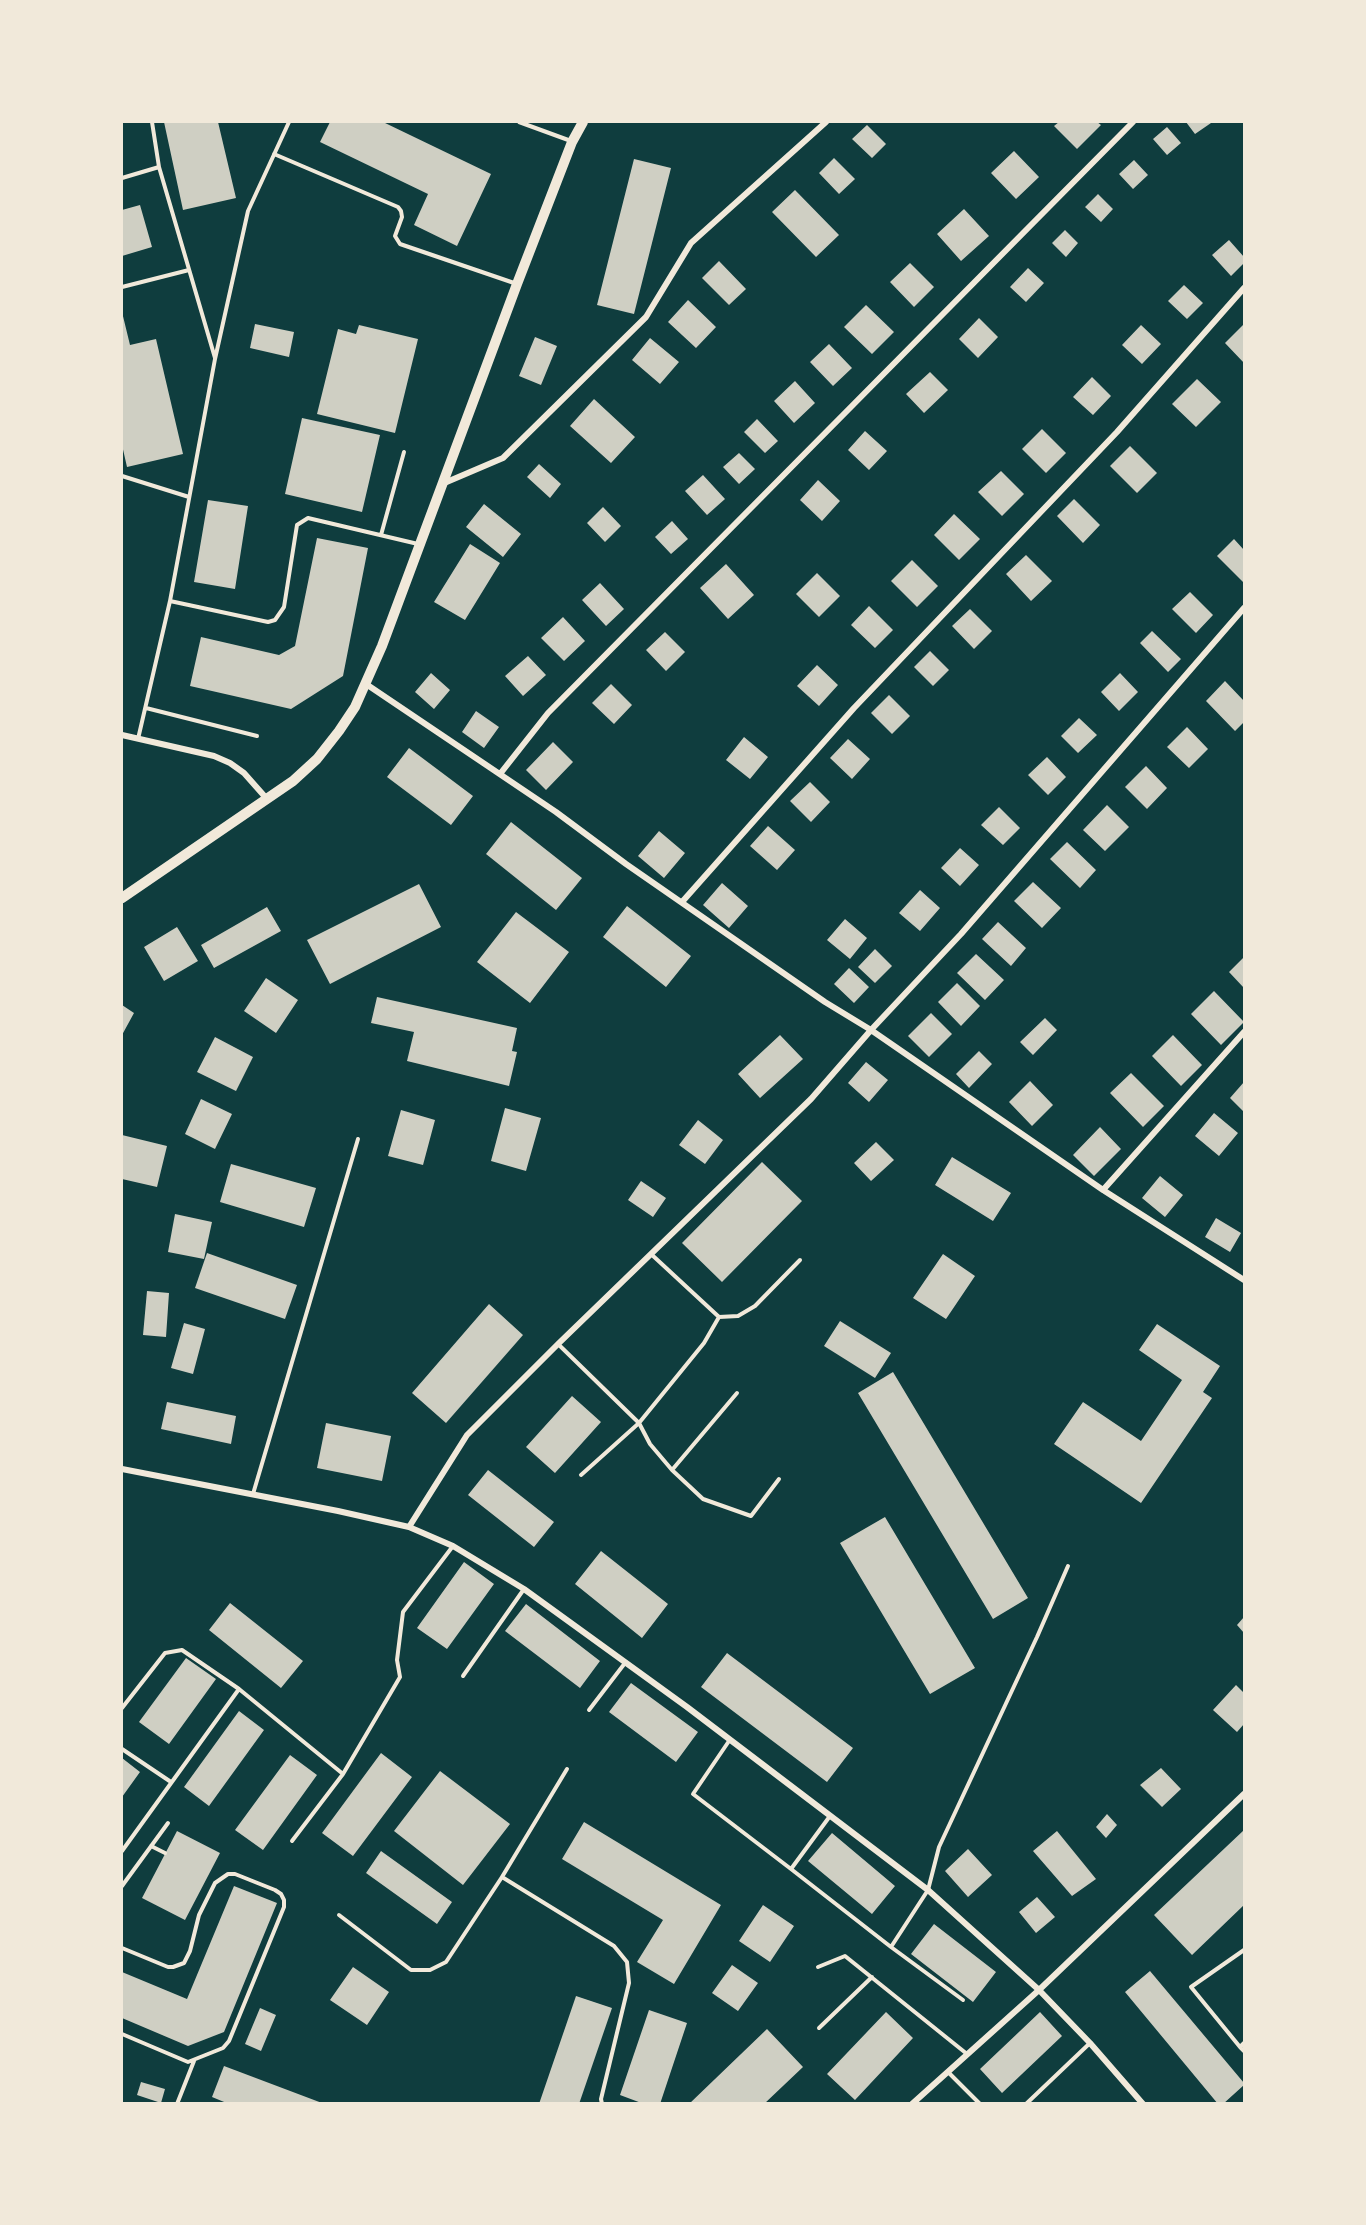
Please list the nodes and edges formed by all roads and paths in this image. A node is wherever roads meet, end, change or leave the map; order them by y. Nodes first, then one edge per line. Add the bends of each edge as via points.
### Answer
1 (152, 122) edge
2 (289, 122) edge
3 (519, 122) edge
4 (583, 122) edge
5 (826, 122) edge
6 (1133, 122) edge
7 (572, 142) junction
8 (274, 154) junction
9 (159, 167) junction
10 (122, 178) edge
11 (189, 270) junction
12 (517, 284) junction
13 (122, 287) edge
14 (1245, 288) edge
15 (215, 359) junction
16 (404, 453) dead end
17 (122, 476) edge
18 (442, 484) junction
19 (189, 497) junction
20 (381, 535) junction
21 (420, 544) junction
22 (170, 601) junction
23 (1245, 608) edge
24 (366, 684) junction
25 (146, 708) junction
26 (122, 735) edge
27 (257, 736) dead end
28 (138, 738) junction
29 (500, 774) junction
30 (268, 800) junction
31 (122, 898) edge
32 (682, 902) junction
33 (871, 1030) junction
34 (1245, 1032) edge
35 (358, 1139) dead end
36 (1103, 1190) junction
37 (651, 1254) junction
38 (800, 1260) dead end
39 (1245, 1280) edge
40 (719, 1317) junction
41 (558, 1344) junction
42 (737, 1393) dead end
43 (639, 1423) junction
44 (122, 1469) edge
45 (672, 1470) junction
46 (581, 1475) dead end
47 (779, 1479) dead end
48 (254, 1494) junction
49 (409, 1527) junction
50 (453, 1546) junction
51 (1068, 1566) dead end
52 (524, 1589) junction
53 (626, 1663) junction
54 (463, 1676) dead end
55 (238, 1689) junction
56 (122, 1708) edge
57 (589, 1710) dead end
58 (729, 1741) junction
59 (122, 1749) edge
60 (567, 1769) dead end
61 (343, 1774) junction
62 (171, 1782) junction
63 (1245, 1794) edge
64 (830, 1816) junction
65 (168, 1823) dead end
66 (292, 1841) dead end
67 (151, 1846) junction
68 (122, 1851) edge
69 (165, 1853) dead end
70 (791, 1869) junction
71 (502, 1877) junction
72 (122, 1886) edge
73 (928, 1890) junction
74 (339, 1915) dead end
75 (891, 1947) junction
76 (122, 1948) edge
77 (1245, 1950) edge
78 (818, 1967) dead end
79 (872, 1977) junction
80 (1039, 1990) junction
81 (963, 2000) dead end
82 (819, 2028) dead end
83 (122, 2034) edge
84 (1090, 2043) junction
85 (1245, 2043) edge
86 (1240, 2047) junction
87 (1245, 2051) edge
88 (968, 2054) junction
89 (195, 2061) junction
90 (948, 2072) junction
91 (177, 2103) edge
92 (603, 2103) edge
93 (912, 2103) edge
94 (980, 2103) edge
95 (1026, 2103) edge
96 (1143, 2103) edge

1 - 9 lane
2 - 8 lane
3 - 7 lane
4 - 7 main road
5 - 18 street via 691,243 646,316 503,458
6 - 29 street via 548,713
7 - 12 main road
8 - 12 lane via 398,207 402,217 395,236 400,244
8 - 15 lane via 248,211
9 - 10 lane
9 - 11 lane
11 - 13 lane
11 - 15 lane
12 - 18 main road
14 - 32 street via 1117,432 854,708
15 - 19 lane
16 - 20 lane
17 - 19 lane
18 - 21 main road
19 - 22 lane
20 - 21 lane
20 - 22 lane via 317,519 302,520 297,525 284,607 275,620 268,622
21 - 24 main road
22 - 25 lane
23 - 33 street via 961,934
24 - 29 street
24 - 30 main road via 355,708 317,759
25 - 27 lane
25 - 28 lane
26 - 28 street
28 - 30 street via 230,763
29 - 32 street
30 - 31 main road
32 - 33 street
33 - 36 street
33 - 37 street via 811,1099
34 - 36 street
35 - 48 lane
36 - 39 street
37 - 40 lane
37 - 41 street
38 - 40 lane via 755,1306 738,1316
40 - 43 lane via 704,1343
41 - 43 lane
41 - 49 street via 467,1435
42 - 45 lane
43 - 45 lane via 650,1444
43 - 46 lane
44 - 48 street
45 - 47 lane via 703,1499 751,1516
48 - 49 street
49 - 50 street
50 - 52 street
50 - 61 lane via 403,1612 397,1660 400,1677
51 - 73 lane via 939,1847
52 - 53 street
52 - 54 lane
53 - 57 lane
53 - 58 street
55 - 56 lane via 182,1650 174,1651 165,1653
55 - 61 lane
55 - 62 lane
58 - 64 street
58 - 70 lane via 693,1794
59 - 62 lane
60 - 71 lane
61 - 66 lane
62 - 68 lane
63 - 80 street
64 - 70 lane
64 - 73 street
65 - 67 lane
67 - 69 lane
67 - 72 lane
70 - 75 lane
71 - 74 lane via 446,1962 430,1970 411,1970
71 - 92 lane via 614,1946 627,1962 629,1983
73 - 75 lane
73 - 80 street
75 - 81 lane
76 - 89 lane via 168,1967 180,1966 188,1959 199,1915 219,1879 228,1874 281,1894 284,1907 229,2041
77 - 86 lane via 1191,1987
78 - 79 lane via 845,1956
79 - 82 lane
79 - 88 lane
80 - 84 street
80 - 88 street
83 - 89 lane via 186,2061
84 - 95 lane
84 - 96 street
85 - 86 lane
86 - 87 lane
88 - 90 street
89 - 91 lane
90 - 93 street
90 - 94 lane

